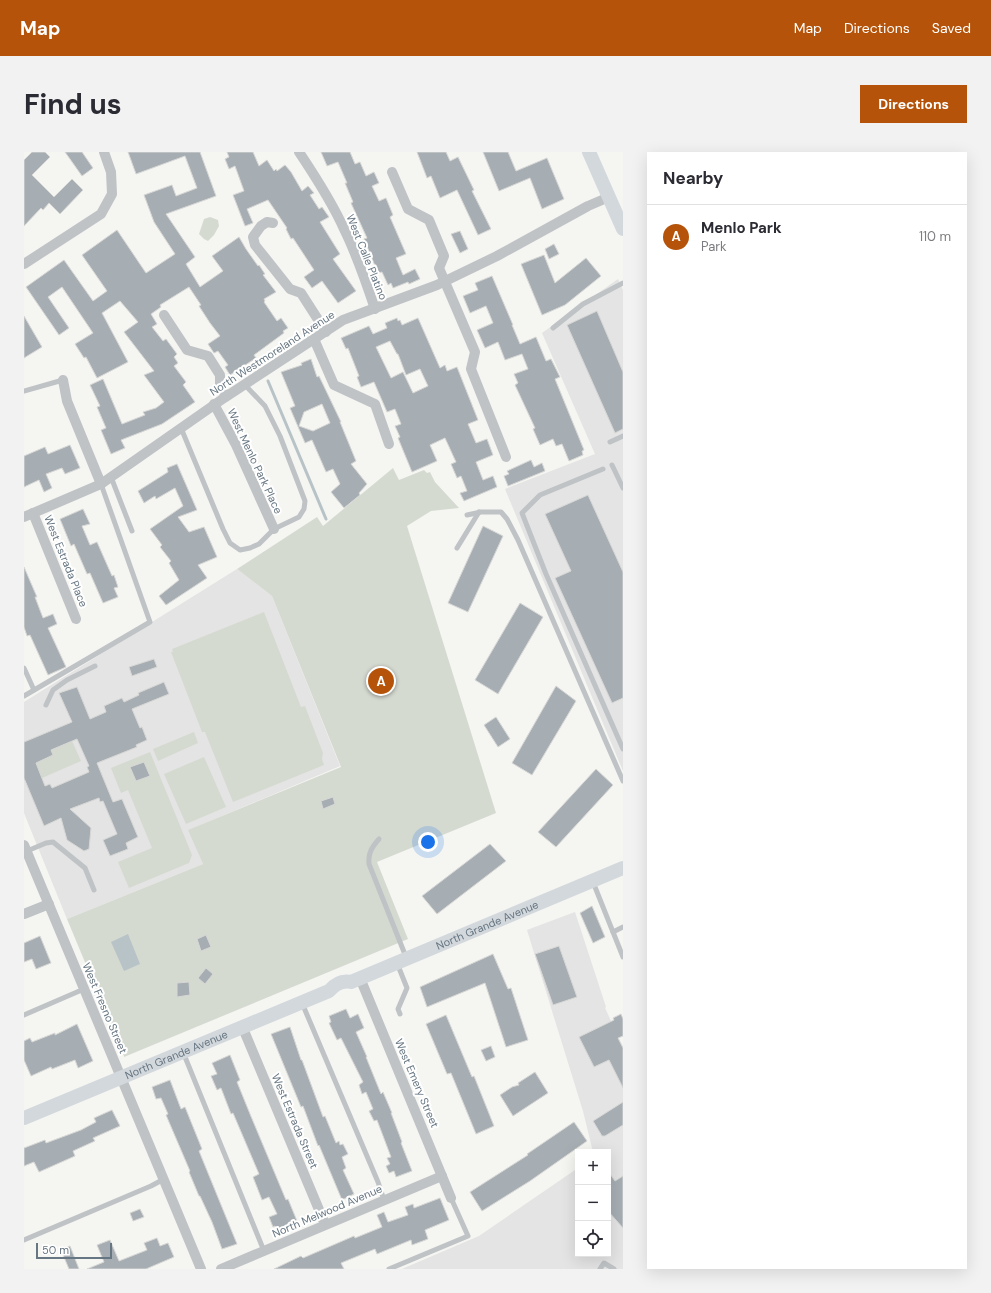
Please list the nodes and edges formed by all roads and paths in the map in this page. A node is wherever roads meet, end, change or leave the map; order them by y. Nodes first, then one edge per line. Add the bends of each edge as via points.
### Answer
1 (104, 152) edge
2 (299, 152) edge
3 (589, 152) edge
4 (392, 172) dead end
5 (609, 197) junction
6 (273, 223) dead end
7 (623, 230) edge
8 (24, 264) edge
9 (444, 281) junction
10 (623, 283) edge
11 (376, 309) junction
12 (164, 315) dead end
13 (553, 328) dead end
14 (326, 332) junction
15 (314, 339) junction
16 (63, 380) joint
17 (244, 384) junction
18 (24, 392) edge
19 (226, 396) junction
20 (214, 404) junction
21 (180, 428) junction
22 (623, 436) edge
23 (610, 442) dead end
24 (389, 444) dead end
25 (506, 457) dead end
26 (612, 465) dead end
27 (603, 469) dead end
28 (111, 477) junction
29 (101, 484) junction
30 (623, 488) edge
31 (479, 512) junction
32 (29, 515) edge
33 (467, 515) dead end
34 (274, 529) junction
35 (132, 531) dead end
36 (457, 548) dead end
37 (76, 619) dead end
38 (95, 666) dead end
39 (24, 668) edge
40 (34, 690) junction
41 (24, 696) edge
42 (46, 706) dead end
43 (623, 749) edge
44 (623, 781) edge
45 (379, 839) dead end
46 (25, 848) edge
47 (623, 868) edge
48 (592, 880) junction
49 (94, 890) dead end
50 (49, 904) junction
51 (24, 914) edge
52 (623, 927) edge
53 (613, 932) junction
54 (623, 957) edge
55 (402, 960) junction
56 (356, 980) junction
57 (84, 989) junction
58 (302, 1002) junction
59 (24, 1014) edge
60 (400, 1014) dead end
61 (242, 1026) junction
62 (182, 1052) junction
63 (121, 1077) junction
64 (24, 1118) edge
65 (442, 1176) junction
66 (164, 1180) junction
67 (451, 1198) joint
68 (384, 1200) junction
69 (325, 1224) junction
70 (24, 1240) edge
71 (264, 1251) junction
72 (201, 1269) edge
73 (221, 1269) edge
74 (389, 1269) edge
75 (600, 1269) edge
76 (614, 1269) edge

1 - 8 street via 111,172 112,194 101,214
2 - 11 street, West Calle Platino via 344,228
3 - 5 main road
4 - 9 street via 408,209 428,220 444,256 439,268
5 - 7 main road
5 - 9 street, North Westmoreland Avenue
6 - 14 street via 267,222 261,226 253,237 255,245 290,289 301,293
9 - 11 street, North Westmoreland Avenue
9 - 25 street via 475,352 471,369
10 - 13 lane via 583,304
11 - 14 street, North Westmoreland Avenue via 343,320
12 - 19 street via 187,350 208,356 220,375 220,387
14 - 15 street, North Westmoreland Avenue
15 - 17 street, North Westmoreland Avenue
15 - 24 street via 334,385 375,404
16 - 18 lane
16 - 29 street via 67,402
17 - 19 street, North Westmoreland Avenue
17 - 34 lane via 265,406 306,501 298,517
19 - 20 street, North Westmoreland Avenue
20 - 21 street, North Westmoreland Avenue
20 - 34 street, West Menlo Park Place via 236,445
21 - 28 street, North Westmoreland Avenue
21 - 34 lane via 230,543 240,550 250,548
22 - 23 lane
26 - 30 lane
27 - 43 lane via 540,495 522,513
28 - 29 street, North Westmoreland Avenue
28 - 35 lane
29 - 32 street, North Westmoreland Avenue
29 - 40 lane via 150,622
31 - 33 lane
31 - 36 lane
31 - 44 lane via 501,512 507,519
32 - 37 street, West Estrada Place
38 - 42 lane via 53,690
39 - 40 lane
40 - 41 lane
45 - 55 lane via 368,856 368,864
46 - 49 lane via 53,842 85,868
46 - 50 street, West Fresno Street
47 - 48 main road, North Grande Avenue
48 - 53 lane
48 - 55 main road, North Grande Avenue
50 - 51 street
50 - 57 street, West Fresno Street
52 - 53 lane
53 - 54 lane
55 - 56 main road, North Grande Avenue
55 - 60 lane via 407,988 398,1009
56 - 58 main road, North Grande Avenue via 345,980 333,985 329,991
56 - 65 street, West Emery Street
57 - 59 lane
57 - 63 street, West Fresno Street
58 - 61 main road, North Grande Avenue
58 - 68 lane
61 - 62 main road, North Grande Avenue
61 - 69 street, West Estrada Street
62 - 63 main road, North Grande Avenue
62 - 71 lane
63 - 64 main road, North Grande Avenue
63 - 66 street, West Fresno Street
65 - 67 street, West Emery Street
65 - 68 street, North Melwood Avenue
66 - 70 lane
66 - 72 street, West Fresno Street
67 - 74 lane via 468,1236
68 - 69 street, North Melwood Avenue
69 - 71 street, North Melwood Avenue
71 - 73 street, North Melwood Avenue
75 - 76 lane via 604,1263

